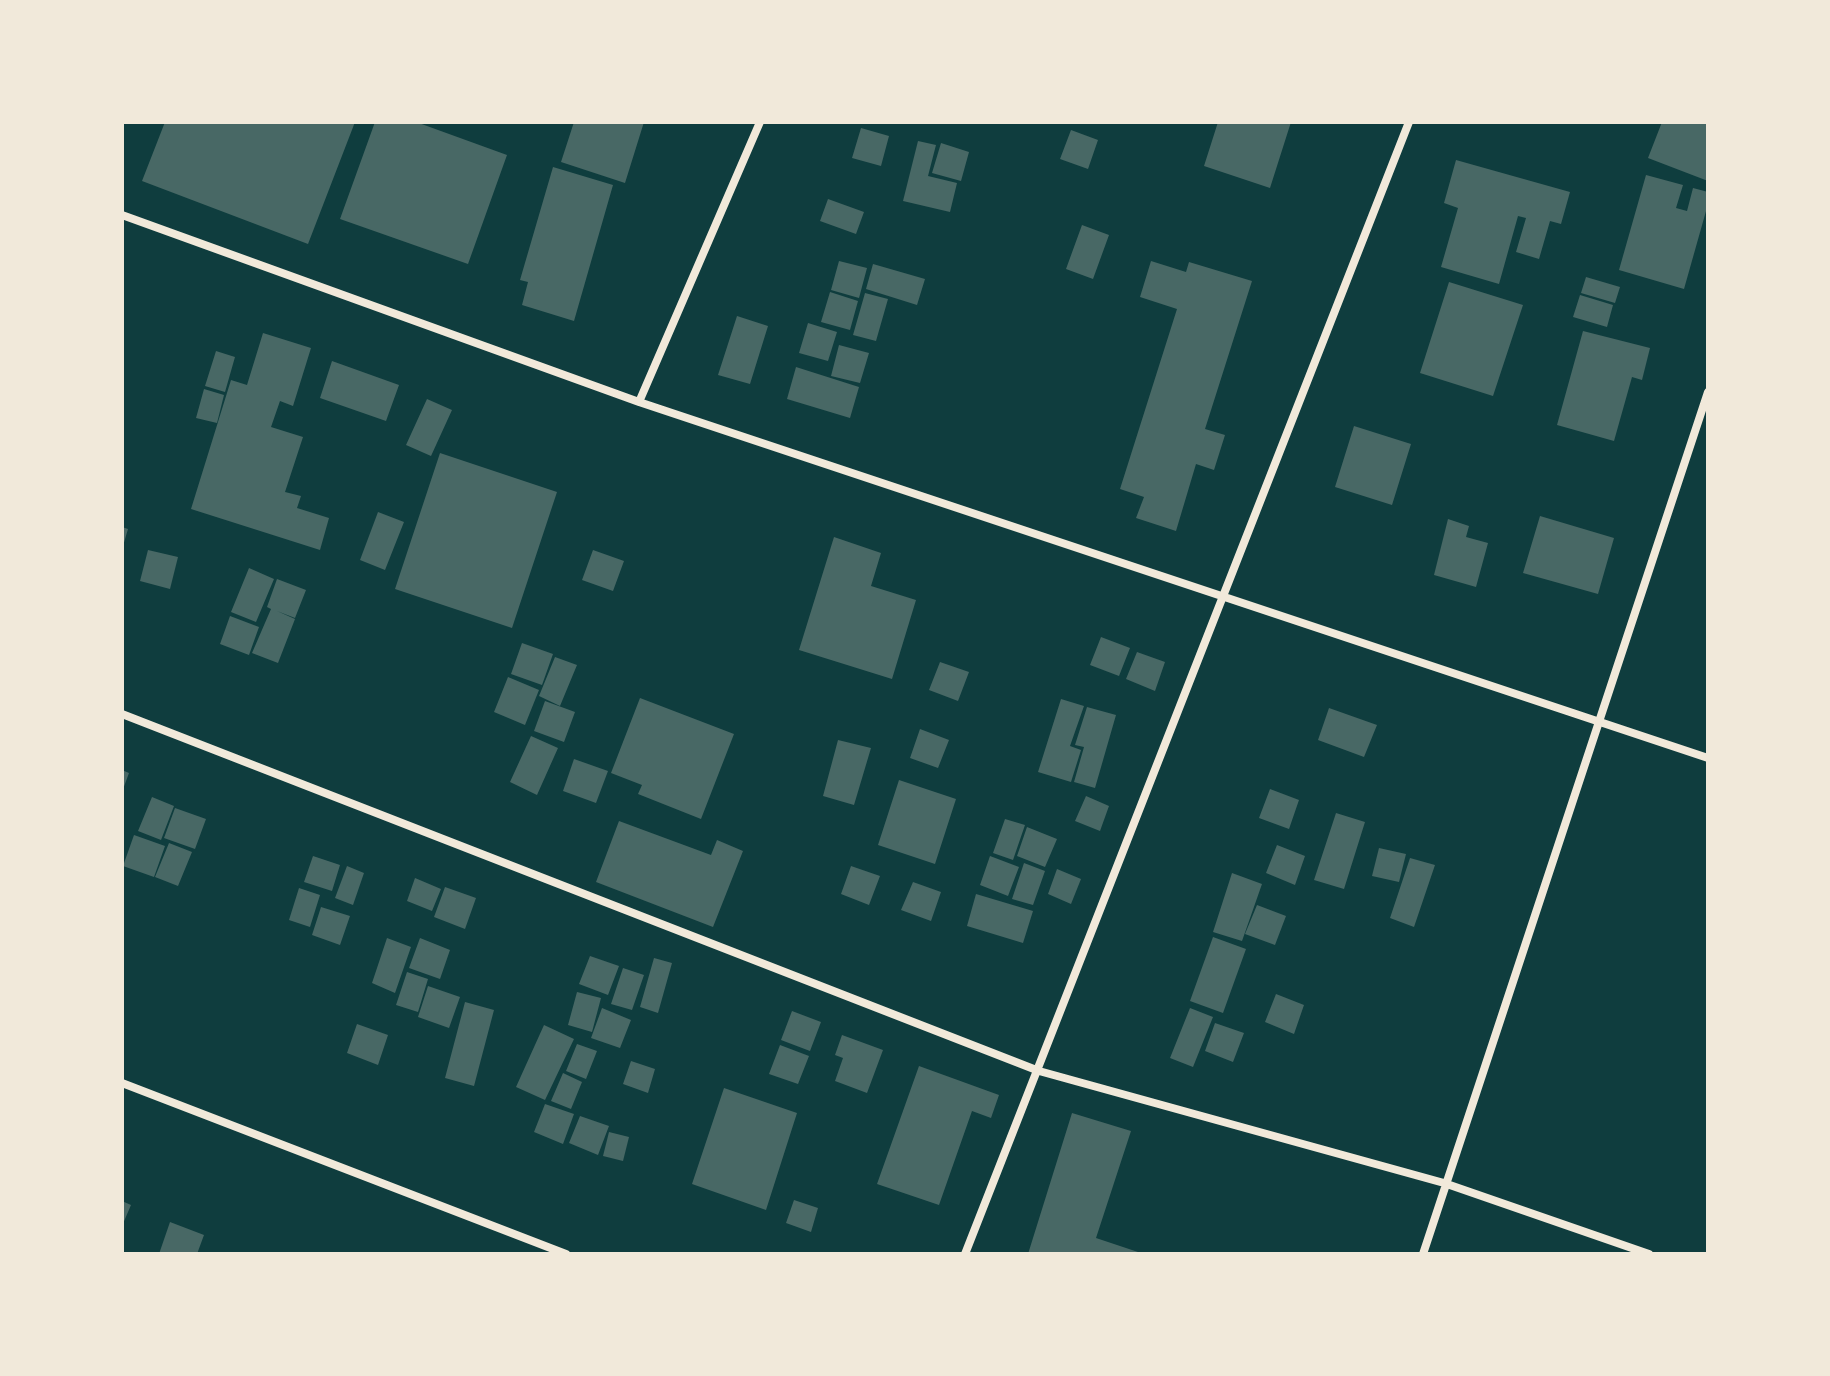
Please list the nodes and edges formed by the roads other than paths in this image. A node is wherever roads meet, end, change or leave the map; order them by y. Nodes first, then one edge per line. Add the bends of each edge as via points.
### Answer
1 (760, 122) edge
2 (1409, 122) edge
3 (122, 215) edge
4 (1708, 392) edge
5 (639, 402) junction
6 (1222, 597) junction
7 (122, 714) edge
8 (1601, 724) junction
9 (1708, 758) edge
10 (1039, 1071) junction
11 (122, 1083) edge
12 (1444, 1183) junction
13 (566, 1254) edge
14 (965, 1254) edge
15 (1423, 1254) edge
16 (1649, 1254) edge

1 - 5 street
2 - 6 street
3 - 5 street
4 - 8 street
5 - 6 street
6 - 8 street
6 - 10 street
7 - 10 street
8 - 9 street
8 - 12 street
10 - 12 street
10 - 14 street
11 - 13 street
12 - 15 street
12 - 16 street

